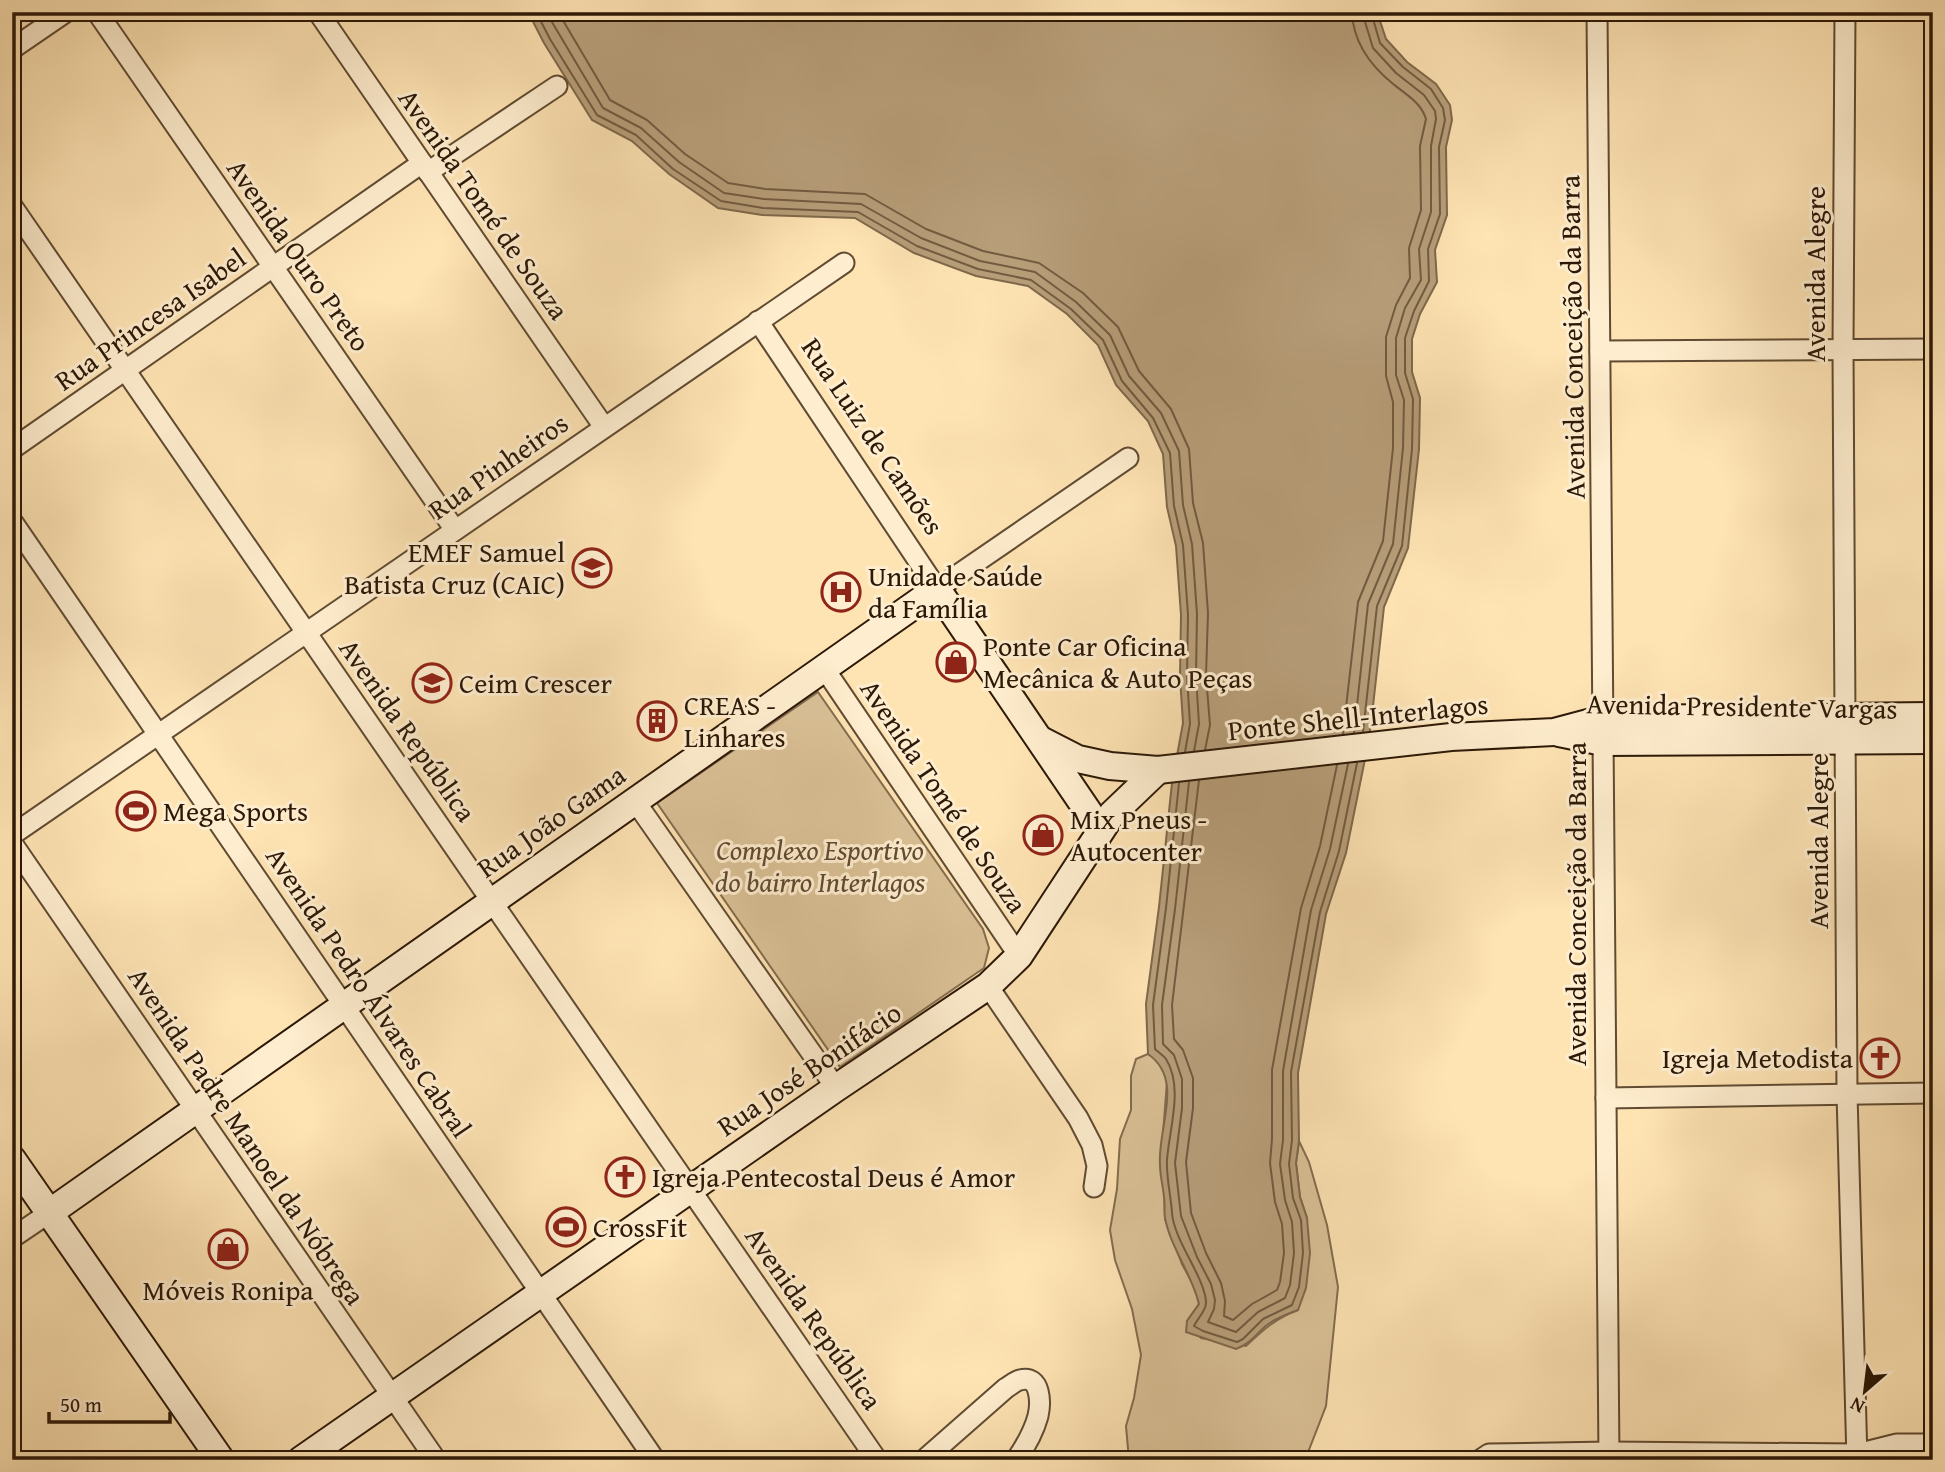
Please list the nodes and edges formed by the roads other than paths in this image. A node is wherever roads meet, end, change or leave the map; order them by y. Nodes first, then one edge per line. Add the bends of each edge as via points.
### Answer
1 (66, 12) edge
2 (97, 12) edge
3 (318, 12) edge
4 (1597, 12) edge
5 (1845, 12) edge
6 (12, 49) edge
7 (557, 86) dead end
8 (425, 167) junction
9 (12, 206) edge
10 (844, 263) dead end
11 (273, 267) junction
12 (758, 321) junction
13 (1843, 349) junction
14 (1933, 349) edge
15 (1600, 351) junction
16 (125, 370) junction
17 (604, 427) junction
18 (12, 449) edge
19 (1128, 458) dead end
20 (12, 521) edge
21 (455, 530) junction
22 (937, 589) junction
23 (306, 632) junction
24 (824, 668) junction
25 (1933, 716) edge
26 (1845, 728) junction
27 (1603, 730) junction
28 (1554, 732) joint
29 (158, 734) junction
30 (1038, 738) junction
31 (1933, 740) edge
32 (1164, 769) junction
33 (635, 801) junction
34 (1100, 829) junction
35 (12, 835) edge
36 (12, 843) edge
37 (492, 901) junction
38 (1019, 956) junction
39 (988, 986) junction
40 (344, 1005) junction
41 (836, 1088) junction
42 (1933, 1093) edge
43 (1847, 1094) junction
44 (1606, 1098) junction
45 (195, 1110) junction
46 (12, 1159) edge
47 (12, 1186) edge
48 (1094, 1187) dead end
49 (690, 1189) junction
50 (43, 1217) junction
51 (12, 1238) edge
52 (541, 1293) junction
53 (392, 1396) junction
54 (1933, 1444) edge
55 (1609, 1456) edge
56 (1857, 1457) edge
57 (1481, 1458) edge
58 (201, 1460) edge
59 (221, 1460) edge
60 (301, 1460) edge
61 (436, 1460) edge
62 (655, 1460) edge
63 (877, 1460) edge
64 (924, 1460) edge
65 (1016, 1460) edge
66 (1877, 1460) edge

1 - 6 street
2 - 11 street, Avenida Ouro Preto
3 - 8 street, Avenida Tomé de Souza
4 - 15 street, Avenida Conceição da Barra
5 - 13 street, Avenida Alegre
7 - 8 street, Rua Princesa Isabel
8 - 11 street, Rua Princesa Isabel
8 - 17 street, Avenida Tomé de Souza
9 - 16 street, Avenida República
10 - 12 street, Rua Pinheiros
11 - 16 street, Rua Princesa Isabel
11 - 21 street, Avenida Ouro Preto
12 - 17 street, Rua Pinheiros
12 - 22 street, Rua Luiz de Camões
13 - 14 street
13 - 15 street
13 - 26 street, Avenida Alegre
15 - 27 street, Avenida Conceição da Barra
16 - 18 street, Rua Princesa Isabel
16 - 23 street, Avenida República
17 - 21 street, Rua Pinheiros
19 - 22 street, Rua João Gama
20 - 29 street, Avenida Pedro Álvares Cabral
21 - 23 street, Rua Pinheiros
22 - 24 main road, Rua João Gama
22 - 30 main road, Rua Luiz de Camões
23 - 29 street, Rua Pinheiros
23 - 37 street, Avenida República
24 - 33 main road, Rua João Gama
24 - 38 street, Avenida Tomé de Souza
25 - 26 main road, Avenida Presidente Vargas
26 - 27 main road, Avenida Presidente Vargas
26 - 31 main road, Avenida Presidente Vargas
26 - 43 street, Avenida Alegre
27 - 28 main road, Avenida Presidente Vargas
27 - 44 street, Avenida Conceição da Barra
28 - 32 main road, Ponte Shell-Interlagos via 1451,737
29 - 35 street, Rua Pinheiros
29 - 40 street, Avenida Pedro Álvares Cabral
30 - 32 main road, Ponte Shell-Interlagos via 1078,759
30 - 34 main road, Rua Luiz de Camões
32 - 34 main road, Rua José Bonifácio via 1121,804
33 - 37 main road, Rua João Gama
33 - 41 street
34 - 38 main road, Rua José Bonifácio
36 - 45 street, Avenida Padre Manoel da Nóbrega
37 - 40 main road, Rua João Gama
37 - 49 street, Avenida República
38 - 39 main road, Rua José Bonifácio
39 - 41 main road, Rua José Bonifácio
39 - 48 street via 1078,1118 1097,1166
40 - 45 main road, Rua João Gama
40 - 52 street, Avenida Pedro Álvares Cabral
41 - 49 main road, Rua José Bonifácio
42 - 43 street
43 - 44 street
43 - 56 street, Avenida Alegre
44 - 55 street, Avenida Conceição da Barra
45 - 50 main road, Rua João Gama
45 - 53 street, Avenida Padre Manoel da Nóbrega
46 - 50 main road
47 - 50 main road
49 - 52 main road, Rua José Bonifácio
49 - 63 street, Avenida República
50 - 51 street, Rua João Gama
50 - 58 main road
50 - 59 main road
52 - 53 main road, Rua José Bonifácio
52 - 62 street, Avenida Pedro Álvares Cabral
53 - 60 main road, Rua José Bonifácio
53 - 61 street, Avenida Padre Manoel da Nóbrega
54 - 56 street via 1897,1444
55 - 56 street
55 - 57 street via 1489,1454
56 - 66 street
64 - 65 street via 1021,1379 1036,1384 1040,1393 1038,1415

